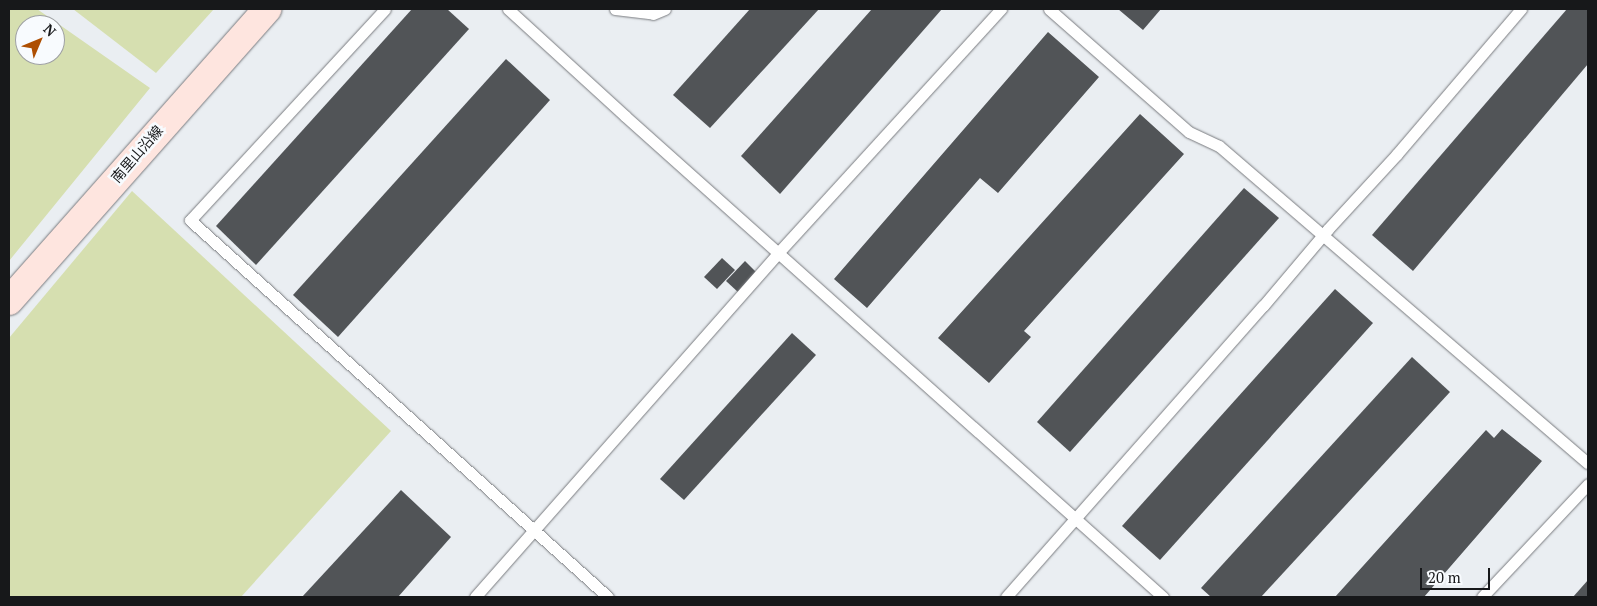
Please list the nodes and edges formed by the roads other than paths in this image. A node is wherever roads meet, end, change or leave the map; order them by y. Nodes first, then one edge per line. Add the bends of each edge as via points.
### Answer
1 (267, 9) edge
2 (385, 9) edge
3 (508, 9) edge
4 (615, 9) edge
5 (665, 9) edge
6 (1001, 9) edge
7 (1049, 9) edge
8 (1521, 9) edge
9 (1323, 235) junction
10 (778, 253) junction
11 (9, 301) edge
12 (1588, 463) edge
13 (1588, 484) edge
14 (1075, 519) junction
15 (534, 531) junction
16 (475, 597) edge
17 (608, 597) edge
18 (1006, 597) edge
19 (1163, 597) edge
20 (1482, 597) edge

1 - 11 street, 南里山沿線
2 - 15 lane via 190,220
3 - 10 lane
4 - 5 lane via 653,14
6 - 10 lane
7 - 9 lane via 1188,132 1219,146
8 - 9 lane via 1398,154
9 - 12 lane
9 - 14 lane
10 - 14 lane
10 - 15 lane
13 - 20 lane
14 - 18 lane
14 - 19 lane
15 - 16 lane
15 - 17 lane

